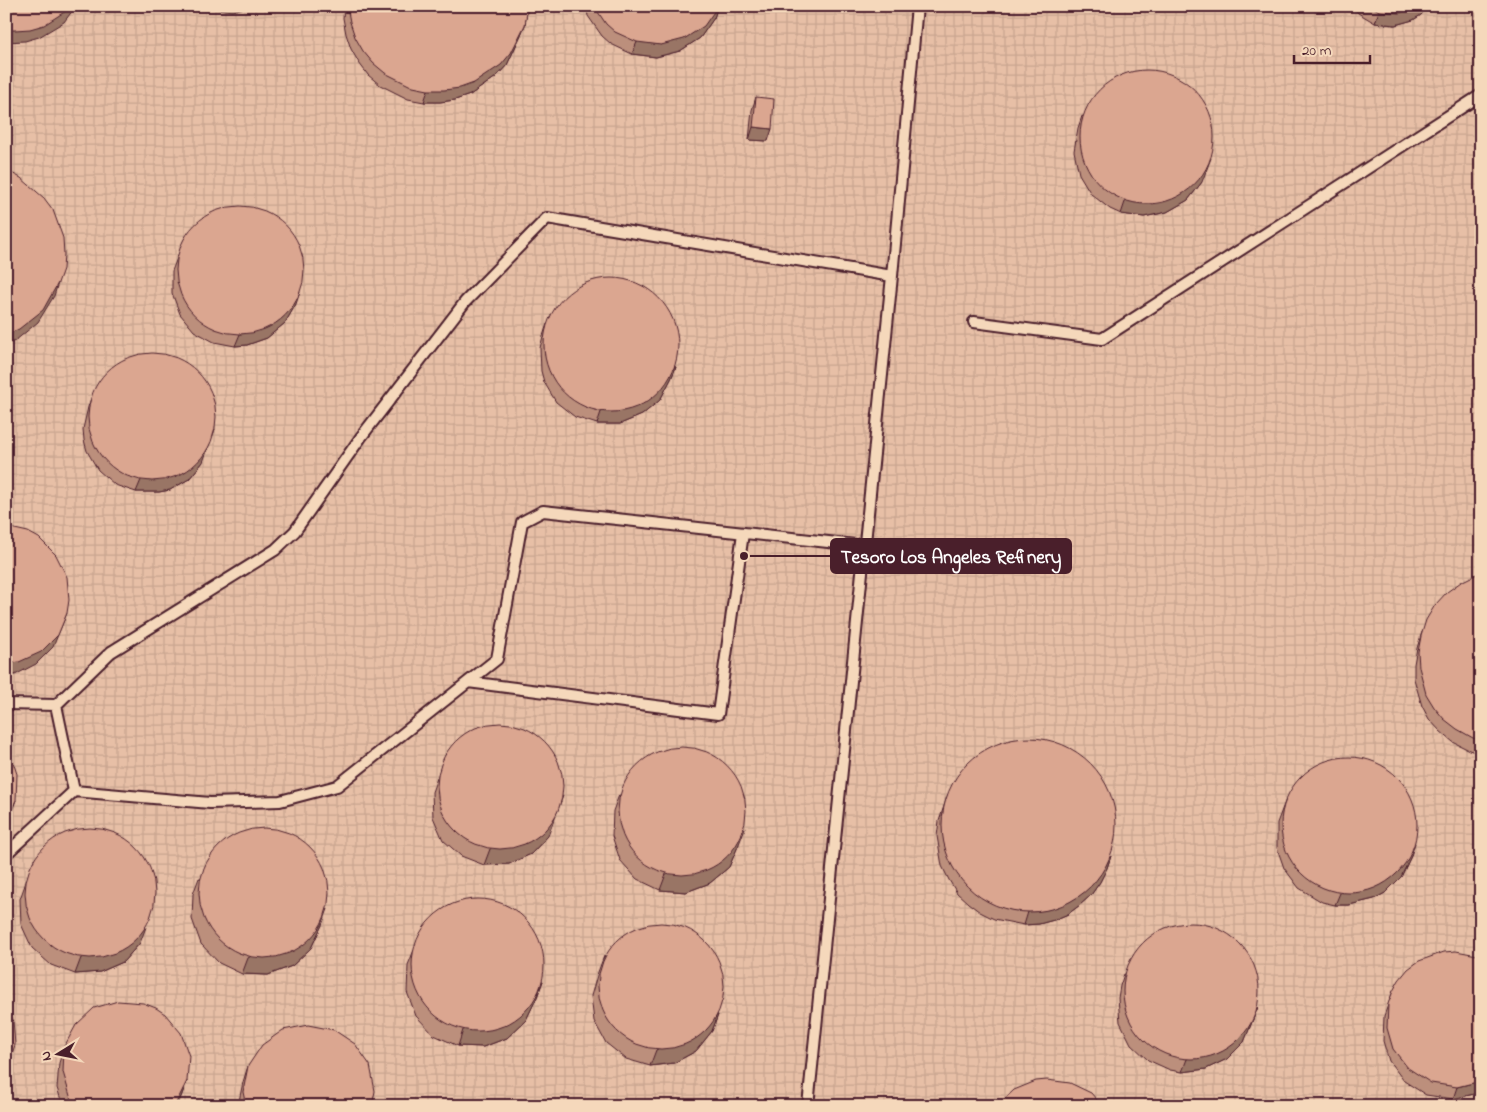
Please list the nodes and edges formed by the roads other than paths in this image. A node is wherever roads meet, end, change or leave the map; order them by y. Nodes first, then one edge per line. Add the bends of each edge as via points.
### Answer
1 (917, 6) edge
2 (1481, 95) edge
3 (892, 276) junction
4 (974, 322) dead end
5 (743, 533) junction
6 (865, 546) junction
7 (468, 682) junction
8 (6, 704) edge
9 (56, 705) junction
10 (74, 791) junction
11 (6, 854) edge
12 (808, 1106) edge

1 - 3 lane
2 - 4 lane via 1102,339
3 - 6 lane
3 - 9 lane via 547,218 465,302 361,437 295,531 275,550 111,652
5 - 6 lane
5 - 7 lane via 543,511 536,514 522,522 497,659
5 - 7 lane via 718,714
6 - 12 lane
7 - 10 lane via 337,786 280,801 210,803
8 - 9 lane
9 - 10 lane
10 - 11 lane

